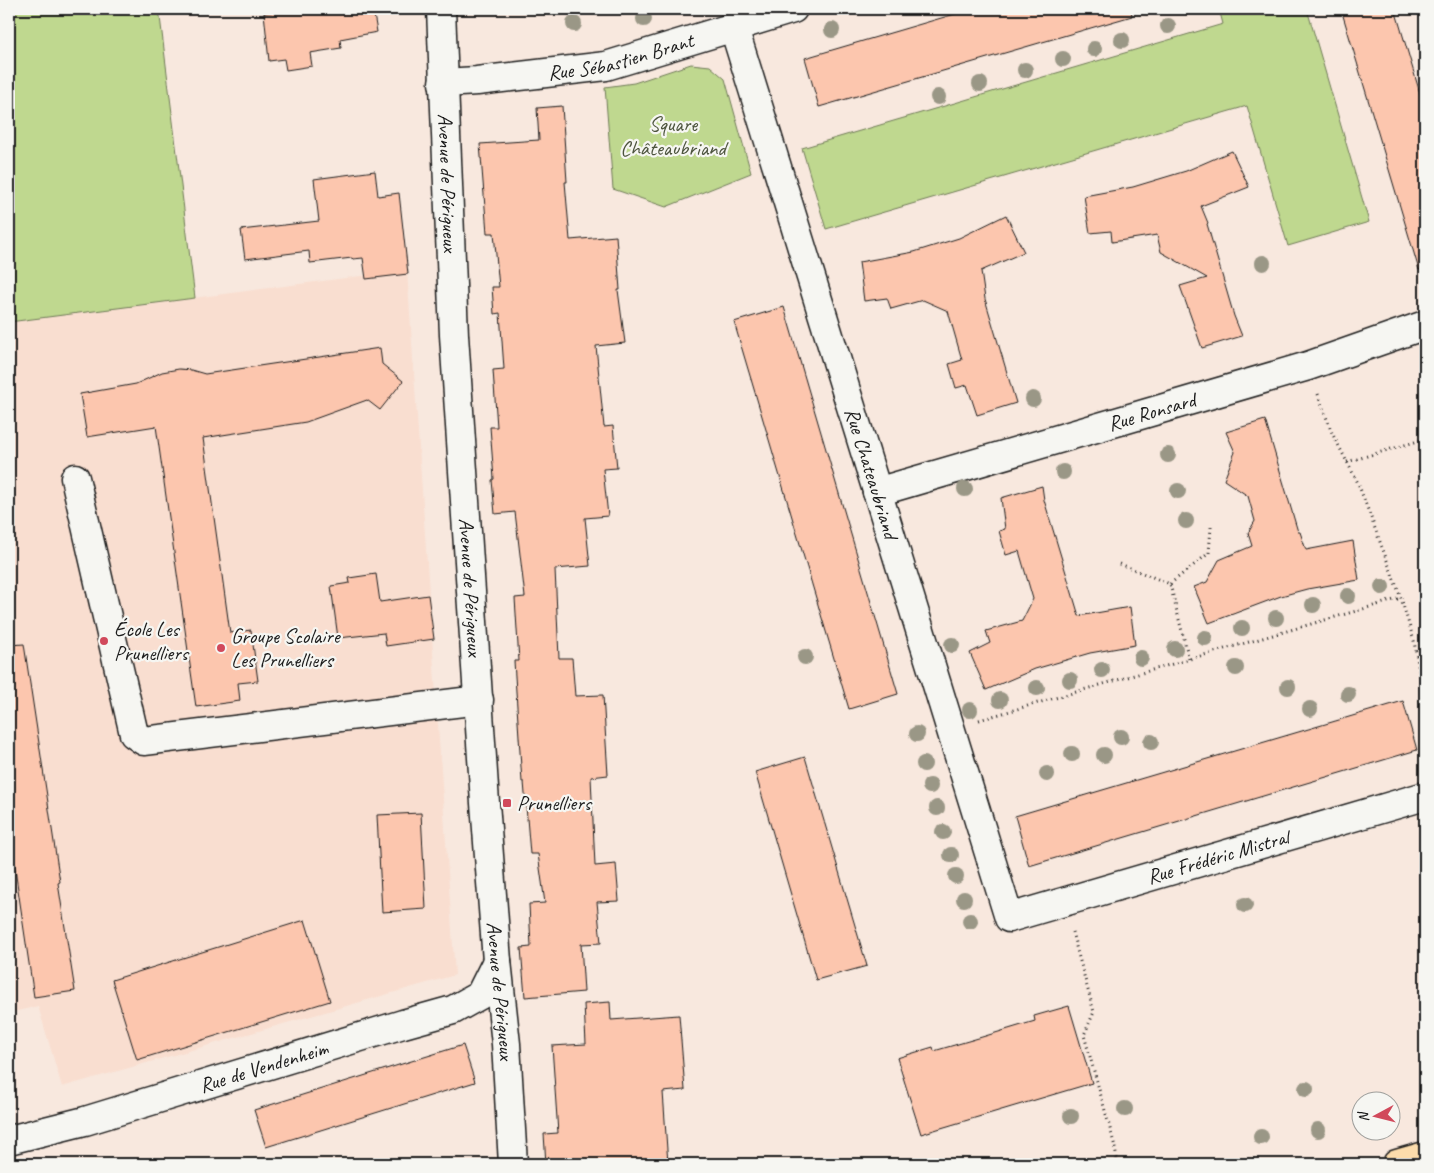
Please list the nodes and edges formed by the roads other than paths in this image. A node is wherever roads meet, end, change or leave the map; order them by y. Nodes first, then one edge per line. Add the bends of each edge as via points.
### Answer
1 (440, 9) edge
2 (793, 9) edge
3 (734, 28) junction
4 (443, 83) junction
5 (1425, 325) edge
6 (75, 478) dead end
7 (877, 492) junction
8 (479, 700) junction
9 (1425, 796) edge
10 (1009, 918) joint
11 (496, 961) junction
12 (9, 1140) edge
13 (513, 1164) edge

1 - 4 street, Avenue de Périgueux
2 - 3 street, Rue Sébastien Brant
3 - 4 street, Rue Sébastien Brant via 606,66
3 - 7 street, Rue Chateaubriand
4 - 8 street, Avenue de Périgueux via 454,334
5 - 7 street, Rue Ronsard via 1308,366
6 - 8 street via 134,734 144,741
7 - 10 street, Rue Chateaubriand
8 - 11 street, Avenue de Périgueux
9 - 10 street, Rue Frédéric Mistral
11 - 12 street, Rue de Vendenheim via 480,995 453,1010 85,1121
11 - 13 street, Avenue de Périgueux via 506,1044

